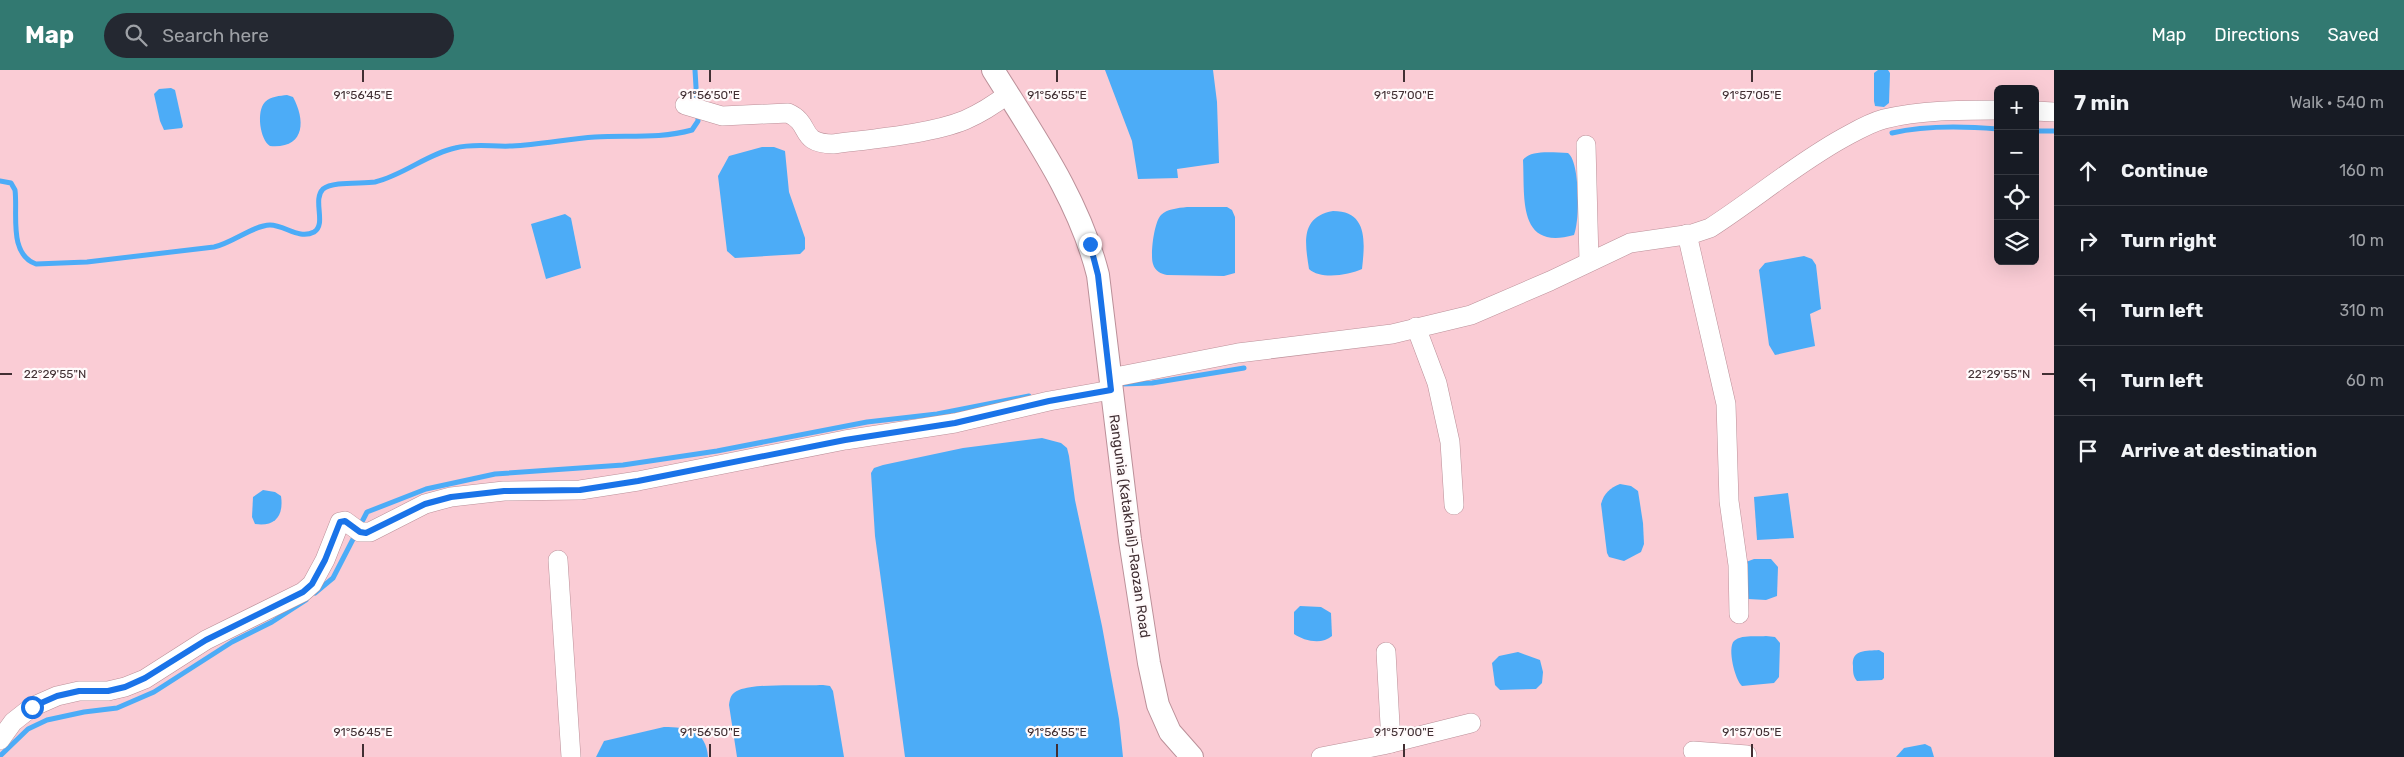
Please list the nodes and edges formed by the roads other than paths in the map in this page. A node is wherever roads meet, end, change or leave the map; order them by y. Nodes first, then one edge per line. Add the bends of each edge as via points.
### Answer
1 (993, 70) edge
2 (1008, 94) junction
3 (685, 105) dead end
4 (1994, 110) edge
5 (2039, 111) edge
6 (2054, 112) edge
7 (1586, 145) dead end
8 (1687, 234) junction
9 (1589, 261) junction
10 (1416, 327) junction
11 (1111, 384) junction
12 (1454, 505) dead end
13 (558, 560) dead end
14 (1739, 614) dead end
15 (1386, 652) dead end
16 (1470, 723) dead end
17 (0, 740) edge
18 (1391, 743) junction
19 (1692, 751) dead end
20 (571, 757) edge
21 (1192, 757) edge
22 (1321, 757) edge
23 (1747, 757) edge

1 - 2 main road, Rangunia (Katakhali)-Raozan Road
2 - 3 street via 987,110 939,128 833,144 818,144 812,140 797,117 788,113 722,116
2 - 11 main road, Rangunia (Katakhali)-Raozan Road via 1077,211 1090,244 1098,275
4 - 8 street via 1908,115 1864,126 1806,161 1710,228
5 - 6 street
7 - 9 street
8 - 9 street via 1630,243
8 - 14 street via 1726,404 1729,502 1738,565
9 - 10 street via 1470,314
10 - 11 street via 1392,334 1238,353
10 - 12 street via 1437,383 1450,442
11 - 17 street via 946,425 845,440 638,481 580,490 504,491 451,497 425,504 370,532 338,524 325,560 312,584 303,592 206,640 132,684 108,691 79,691 32,707 13,722
11 - 21 main road, Rangunia (Katakhali)-Raozan Road via 1130,540 1158,705 1170,732
13 - 20 street
15 - 18 street
16 - 18 street
18 - 22 street
19 - 23 street

